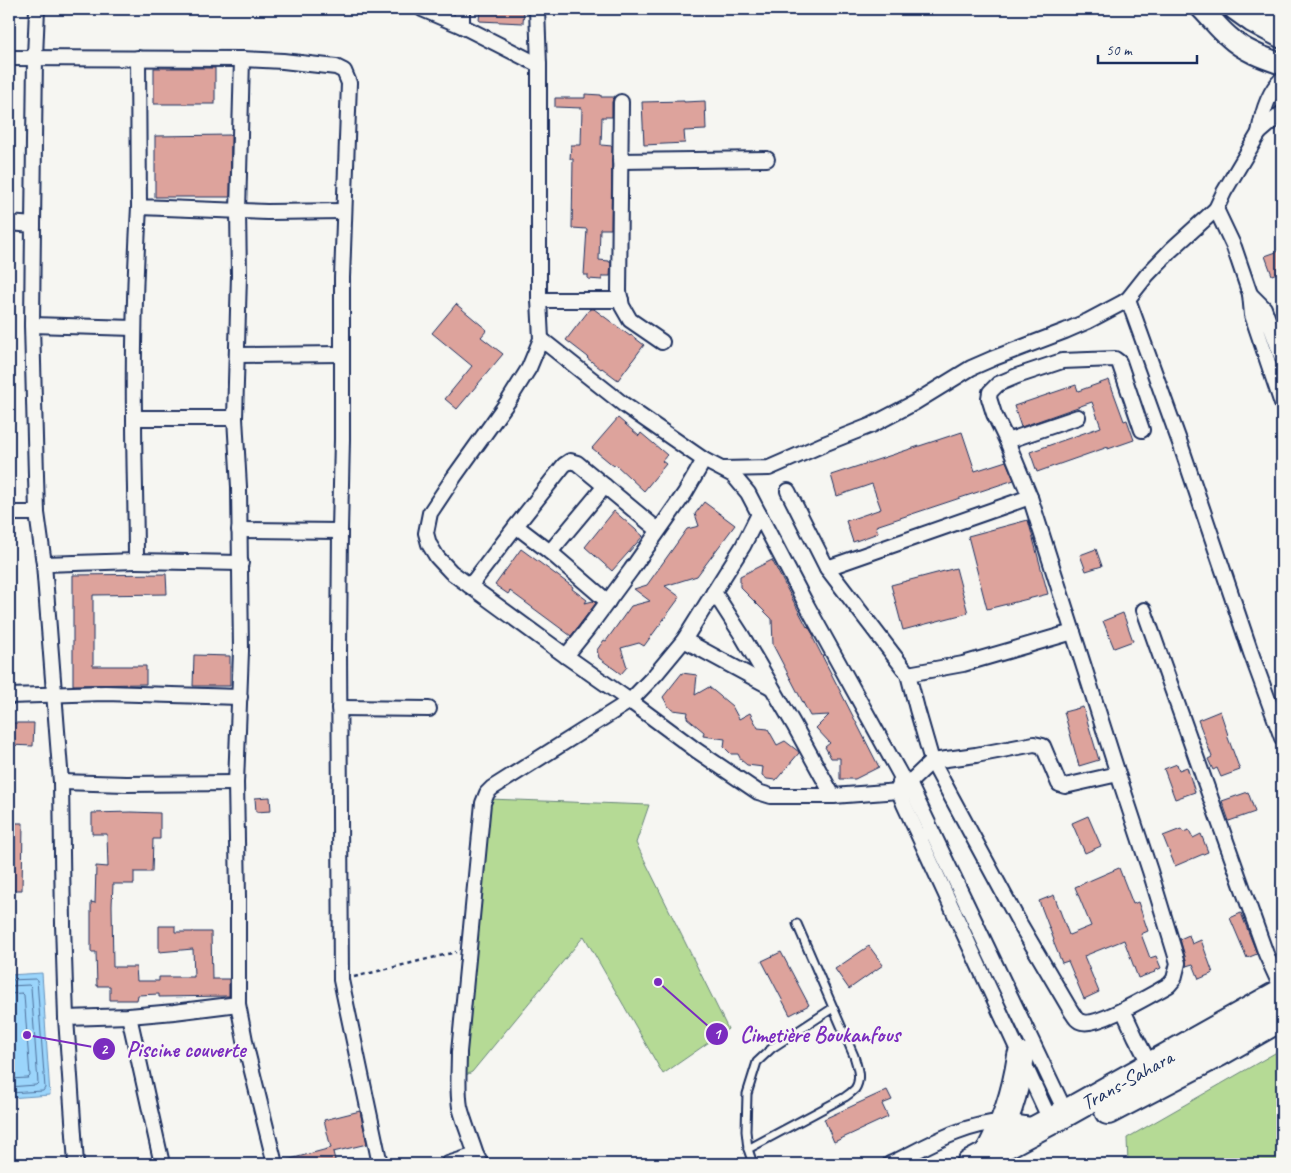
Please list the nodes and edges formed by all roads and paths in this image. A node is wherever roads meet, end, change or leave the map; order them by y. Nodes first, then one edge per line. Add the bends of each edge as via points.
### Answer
1 (37, 9) edge
2 (422, 9) edge
3 (462, 9) edge
4 (537, 9) edge
5 (1202, 9) edge
6 (1234, 9) edge
7 (1282, 20) edge
8 (1252, 22) junction
9 (462, 26) junction
10 (1282, 38) edge
11 (35, 57) junction
12 (9, 58) edge
13 (138, 58) junction
14 (242, 59) junction
15 (1282, 64) edge
16 (539, 65) junction
17 (1282, 79) edge
18 (621, 102) dead end
19 (1282, 113) edge
20 (1259, 133) junction
21 (767, 159) dead end
22 (620, 161) junction
23 (139, 207) junction
24 (1216, 209) junction
25 (344, 211) junction
26 (238, 212) junction
27 (9, 223) edge
28 (33, 225) junction
29 (1250, 294) junction
30 (1128, 299) junction
31 (540, 300) junction
32 (621, 300) junction
33 (32, 325) junction
34 (134, 328) junction
35 (541, 339) junction
36 (662, 342) dead end
37 (342, 354) junction
38 (237, 355) junction
39 (1282, 358) edge
40 (1282, 404) edge
41 (1078, 417) dead end
42 (134, 418) junction
43 (234, 418) junction
44 (1142, 430) dead end
45 (1007, 442) junction
46 (704, 460) junction
47 (723, 469) junction
48 (605, 486) junction
49 (788, 491) dead end
50 (1030, 497) junction
51 (9, 513) edge
52 (37, 513) junction
53 (760, 514) junction
54 (516, 526) junction
55 (239, 530) junction
56 (658, 530) junction
57 (340, 532) junction
58 (550, 552) junction
59 (136, 561) junction
60 (240, 563) junction
61 (44, 564) junction
62 (827, 568) junction
63 (470, 586) junction
64 (714, 592) junction
65 (608, 602) junction
66 (1144, 610) dead end
67 (1073, 632) junction
68 (684, 640) junction
69 (566, 656) junction
70 (908, 674) junction
71 (773, 688) junction
72 (55, 694) junction
73 (9, 696) edge
74 (240, 698) junction
75 (630, 701) junction
76 (339, 708) junction
77 (429, 709) dead end
78 (1282, 738) edge
79 (932, 761) junction
80 (1118, 774) junction
81 (61, 782) junction
82 (236, 783) junction
83 (903, 783) junction
84 (833, 796) junction
85 (797, 924) dead end
86 (469, 948) junction
87 (340, 980) junction
88 (1282, 991) edge
89 (238, 1004) junction
90 (833, 1008) junction
91 (1123, 1010) junction
92 (129, 1016) junction
93 (1282, 1016) edge
94 (66, 1018) junction
95 (1021, 1056) junction
96 (1151, 1067) junction
97 (1053, 1120) junction
98 (1004, 1122) junction
99 (748, 1150) junction
100 (479, 1160) edge
101 (989, 1161) edge
102 (76, 1164) edge
103 (162, 1164) edge
104 (275, 1164) edge
105 (380, 1164) edge
106 (448, 1164) edge
107 (753, 1164) edge
108 (890, 1164) edge

1 - 11 street
2 - 9 street
3 - 9 street
4 - 16 street
5 - 15 main road via 1243,47
6 - 8 main road
7 - 8 street
8 - 10 main road
9 - 16 street
11 - 12 street
11 - 13 street
11 - 28 street
13 - 14 street
13 - 23 street
14 - 25 street via 336,67 344,71 350,83
14 - 26 street
16 - 31 street
17 - 20 street via 1265,107
18 - 22 street
19 - 20 street
20 - 24 street
21 - 22 street
22 - 32 street
23 - 26 street
23 - 34 street
24 - 29 street via 1234,246
24 - 30 street via 1171,250
25 - 26 street
25 - 37 street
26 - 38 street
27 - 28 street
28 - 33 street
29 - 39 street via 1264,308
29 - 40 street via 1252,314
30 - 47 street via 1088,321 971,368 872,425 769,468
30 - 78 street
31 - 32 street
31 - 35 street
32 - 36 street via 630,320
33 - 34 street
33 - 52 street
34 - 42 street
35 - 46 street via 623,404
35 - 63 street via 529,368 509,400 430,513 426,533 429,544 451,572
37 - 38 street
37 - 57 street
38 - 43 street
41 - 45 street
42 - 43 street
42 - 59 street
43 - 55 street
44 - 45 street via 1120,362 1107,358 1062,361 1016,376 998,384 990,392 994,414
45 - 50 street
46 - 47 street
46 - 56 street
47 - 53 street via 733,475 748,493
48 - 54 street via 570,460
48 - 56 street
48 - 58 street
49 - 62 street
50 - 62 street
50 - 67 street
51 - 52 street
52 - 61 street
53 - 64 street
53 - 83 street
54 - 58 street
54 - 63 street
55 - 57 street
55 - 60 street
56 - 65 street
57 - 76 street
58 - 65 street
59 - 60 street
59 - 61 street
60 - 74 street
61 - 72 street
62 - 70 street
63 - 69 street
64 - 68 street
64 - 71 street
65 - 69 street
66 - 88 street
67 - 70 street via 963,664
67 - 80 street
68 - 71 street
68 - 75 street
69 - 75 street
70 - 79 street
71 - 84 street
72 - 73 street
72 - 74 street
72 - 81 street
74 - 82 street
75 - 84 street via 758,792 771,796
75 - 86 street via 487,793 483,802
76 - 77 street
76 - 87 street
79 - 80 street via 1039,744 1043,746 1059,784 1065,786
79 - 83 street
79 - 91 street via 1020,924 1077,1020 1090,1023
80 - 91 street via 1178,963 1172,982
81 - 82 street
81 - 94 street
82 - 89 street
83 - 84 street
83 - 95 street via 908,813
83 - 97 street
85 - 90 lane
86 - 87 path
86 - 100 street via 458,1089 464,1122
87 - 105 street
88 - 96 highway, Trans-Sahara
89 - 92 street
89 - 104 street
90 - 99 lane via 772,1048 757,1062 747,1094
90 - 99 lane via 858,1067 856,1087 845,1097
91 - 96 street
92 - 94 street
92 - 103 street
93 - 101 highway, Trans-Sahara via 1161,1082
94 - 102 street
95 - 97 street
95 - 98 highway via 1018,1078
96 - 97 highway, Trans-Sahara
97 - 98 street
97 - 101 highway, Trans-Sahara
98 - 101 highway
98 - 108 street via 956,1133
99 - 107 lane
100 - 106 street

